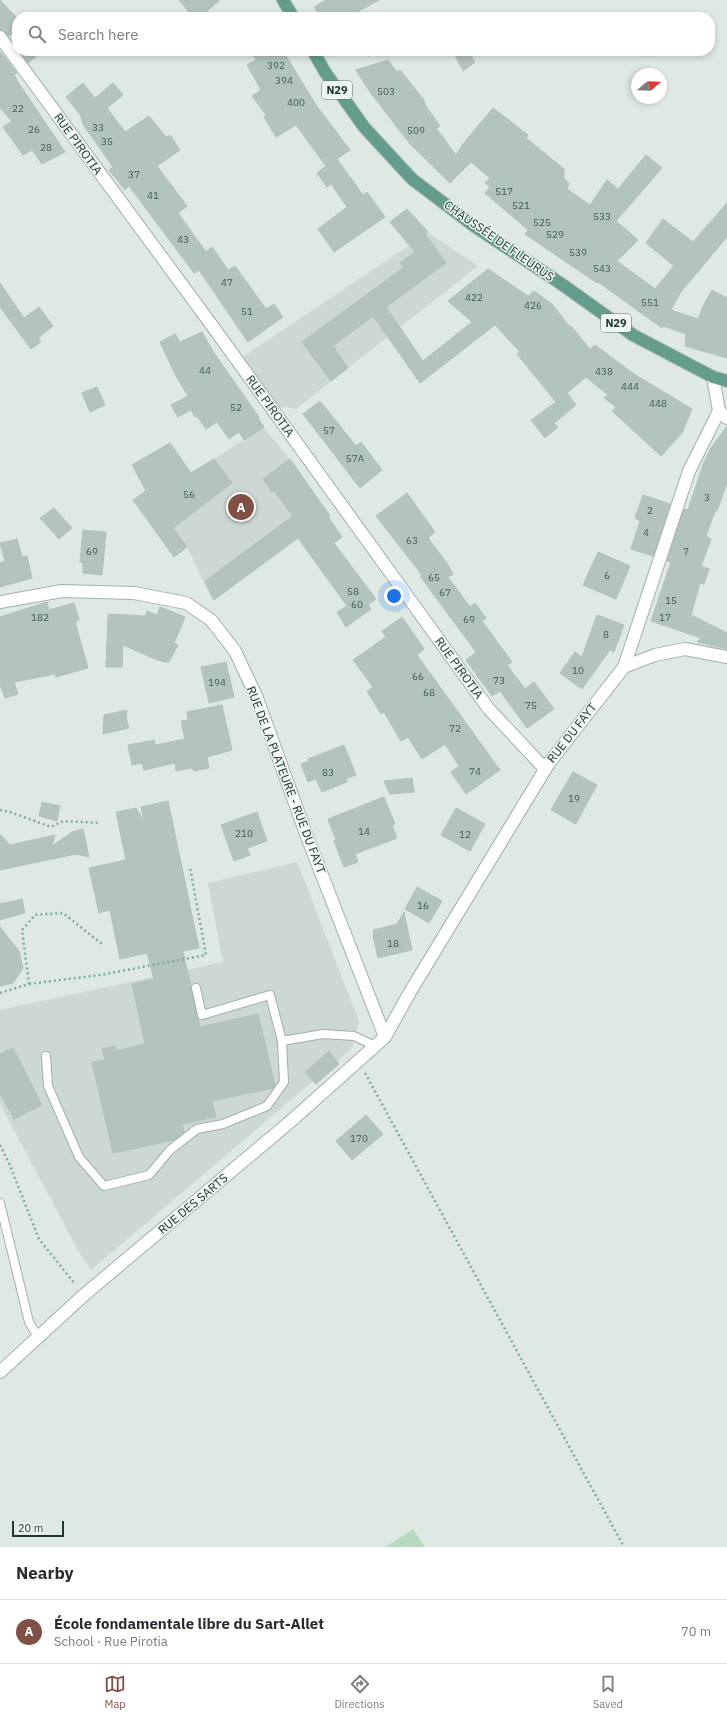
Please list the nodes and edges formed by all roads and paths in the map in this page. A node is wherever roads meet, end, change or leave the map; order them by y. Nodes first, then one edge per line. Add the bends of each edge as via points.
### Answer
1 (283, 0) edge
2 (290, 12) edge
3 (0, 37) edge
4 (12, 53) edge
5 (14, 56) edge
6 (316, 56) edge
7 (714, 377) junction
8 (727, 381) edge
9 (723, 415) edge
10 (0, 602) edge
11 (727, 657) edge
12 (624, 667) junction
13 (545, 769) junction
14 (0, 810) edge
15 (100, 823) dead end
16 (190, 867) dead end
17 (102, 944) dead end
18 (29, 984) junction
19 (196, 988) dead end
20 (0, 993) edge
21 (385, 1037) junction
22 (282, 1041) junction
23 (375, 1046) junction
24 (46, 1056) dead end
25 (359, 1062) junction
26 (0, 1145) edge
27 (0, 1203) edge
28 (84, 1295) junction
29 (38, 1337) junction
30 (0, 1372) edge
31 (624, 1547) edge

1 - 2 main road
3 - 4 street, RUE PIROTIA
5 - 13 street, RUE PIROTIA via 488,708
6 - 7 main road, CHAUSSÉE DE FLEURUS / N29 via 364,128 412,179 474,226 633,335
7 - 8 main road, CHAUSSÉE DE FLEURUS / N29
7 - 9 street
9 - 12 street, RUE DU FAYT via 689,471
10 - 21 street, RUE DE LA PLATEURE - RUE DU FAYT via 62,591 134,593 186,603 211,620 235,651 257,698 306,834
11 - 12 street via 686,649
12 - 13 street, RUE DU FAYT
13 - 21 street, RUE DU FAYT
14 - 15 path via 51,827 63,821
16 - 18 path via 206,956 100,975
17 - 18 path via 63,913 35,915 22,930
18 - 20 path
19 - 22 lane via 202,1015 270,995
21 - 23 street, RUE DES SARTS
22 - 23 lane via 323,1034 354,1036
22 - 24 lane via 284,1082 267,1106 223,1124 197,1129 170,1150 149,1175 104,1186 79,1157 48,1086
23 - 25 street, RUE DES SARTS
25 - 28 street, RUE DES SARTS
25 - 31 path
26 - 28 path via 39,1239
27 - 29 lane via 29,1322
28 - 29 street, RUE DES SARTS
29 - 30 street, RUE DES SARTS

